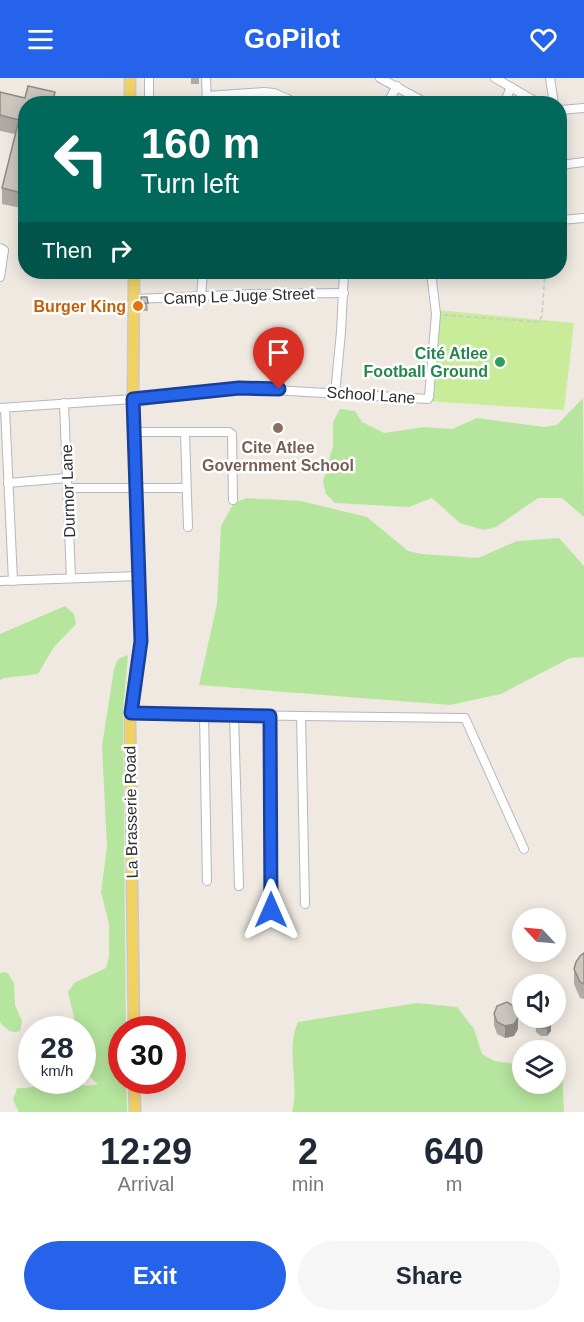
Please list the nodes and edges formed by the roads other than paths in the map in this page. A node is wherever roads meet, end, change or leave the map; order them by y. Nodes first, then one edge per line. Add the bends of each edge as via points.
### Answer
1 (130, 78) edge
2 (149, 78) edge
3 (206, 78) edge
4 (380, 78) edge
5 (495, 78) edge
6 (550, 78) edge
7 (397, 86) junction
8 (511, 87) junction
9 (130, 96) edge
10 (149, 96) edge
11 (207, 96) edge
12 (236, 96) edge
13 (276, 96) edge
14 (391, 96) edge
15 (415, 96) edge
16 (507, 96) edge
17 (526, 96) edge
18 (553, 96) edge
19 (584, 108) edge
20 (567, 109) edge
21 (584, 162) edge
22 (567, 164) edge
23 (584, 218) edge
24 (567, 219) edge
25 (0, 248) edge
26 (0, 277) edge
27 (134, 279) edge
28 (202, 279) edge
29 (344, 279) edge
30 (432, 279) edge
31 (344, 293) junction
32 (201, 297) junction
33 (135, 299) junction
34 (335, 394) junction
35 (133, 399) junction
36 (64, 403) junction
37 (3, 408) edge
38 (134, 432) junction
39 (185, 433) junction
40 (67, 478) junction
41 (8, 483) junction
42 (68, 488) junction
43 (137, 488) junction
44 (186, 488) junction
45 (233, 500) dead end
46 (188, 527) dead end
47 (139, 576) junction
48 (72, 578) junction
49 (13, 580) junction
50 (0, 581) edge
51 (131, 713) junction
52 (204, 714) junction
53 (234, 715) junction
54 (270, 716) junction
55 (301, 716) junction
56 (524, 849) dead end
57 (207, 881) dead end
58 (239, 886) dead end
59 (305, 904) dead end
60 (271, 910) dead end
61 (134, 1016) edge
62 (134, 1094) edge
63 (135, 1112) edge

1 - 9 main road
2 - 10 street
3 - 11 street
4 - 7 street
5 - 8 street
6 - 18 street
7 - 14 street
7 - 15 street
8 - 16 street
8 - 17 street
12 - 13 street via 264,92
19 - 20 street
21 - 22 street
23 - 24 street
25 - 26 street via 4,250
27 - 33 main road, La Brasserie Road
28 - 32 street
29 - 31 street
30 - 34 street, School Lane via 436,314 429,397
31 - 32 street, Camp Le Juge Street
31 - 34 street
32 - 33 street, Camp Le Juge Street
33 - 35 main road, La Brasserie Road
34 - 35 street, School Lane via 239,388
35 - 36 street, School Lane
35 - 38 main road, La Brasserie Road
36 - 37 street, School Lane
36 - 40 street, Durmor Lane
37 - 41 street
38 - 39 street
38 - 43 main road, La Brasserie Road
39 - 44 street
39 - 45 street via 231,434
40 - 41 street
40 - 42 street, Durmor Lane
41 - 49 street
42 - 43 street
42 - 48 street, Durmor Lane
43 - 44 street
43 - 47 main road, La Brasserie Road
44 - 46 street
47 - 48 street
47 - 51 main road, La Brasserie Road via 141,641
48 - 49 street
49 - 50 street
51 - 52 street
51 - 61 main road, La Brasserie Road
52 - 53 street
52 - 57 street
53 - 54 street
53 - 58 street
54 - 55 street
54 - 60 street
55 - 56 street via 465,718
55 - 59 street
62 - 63 main road

